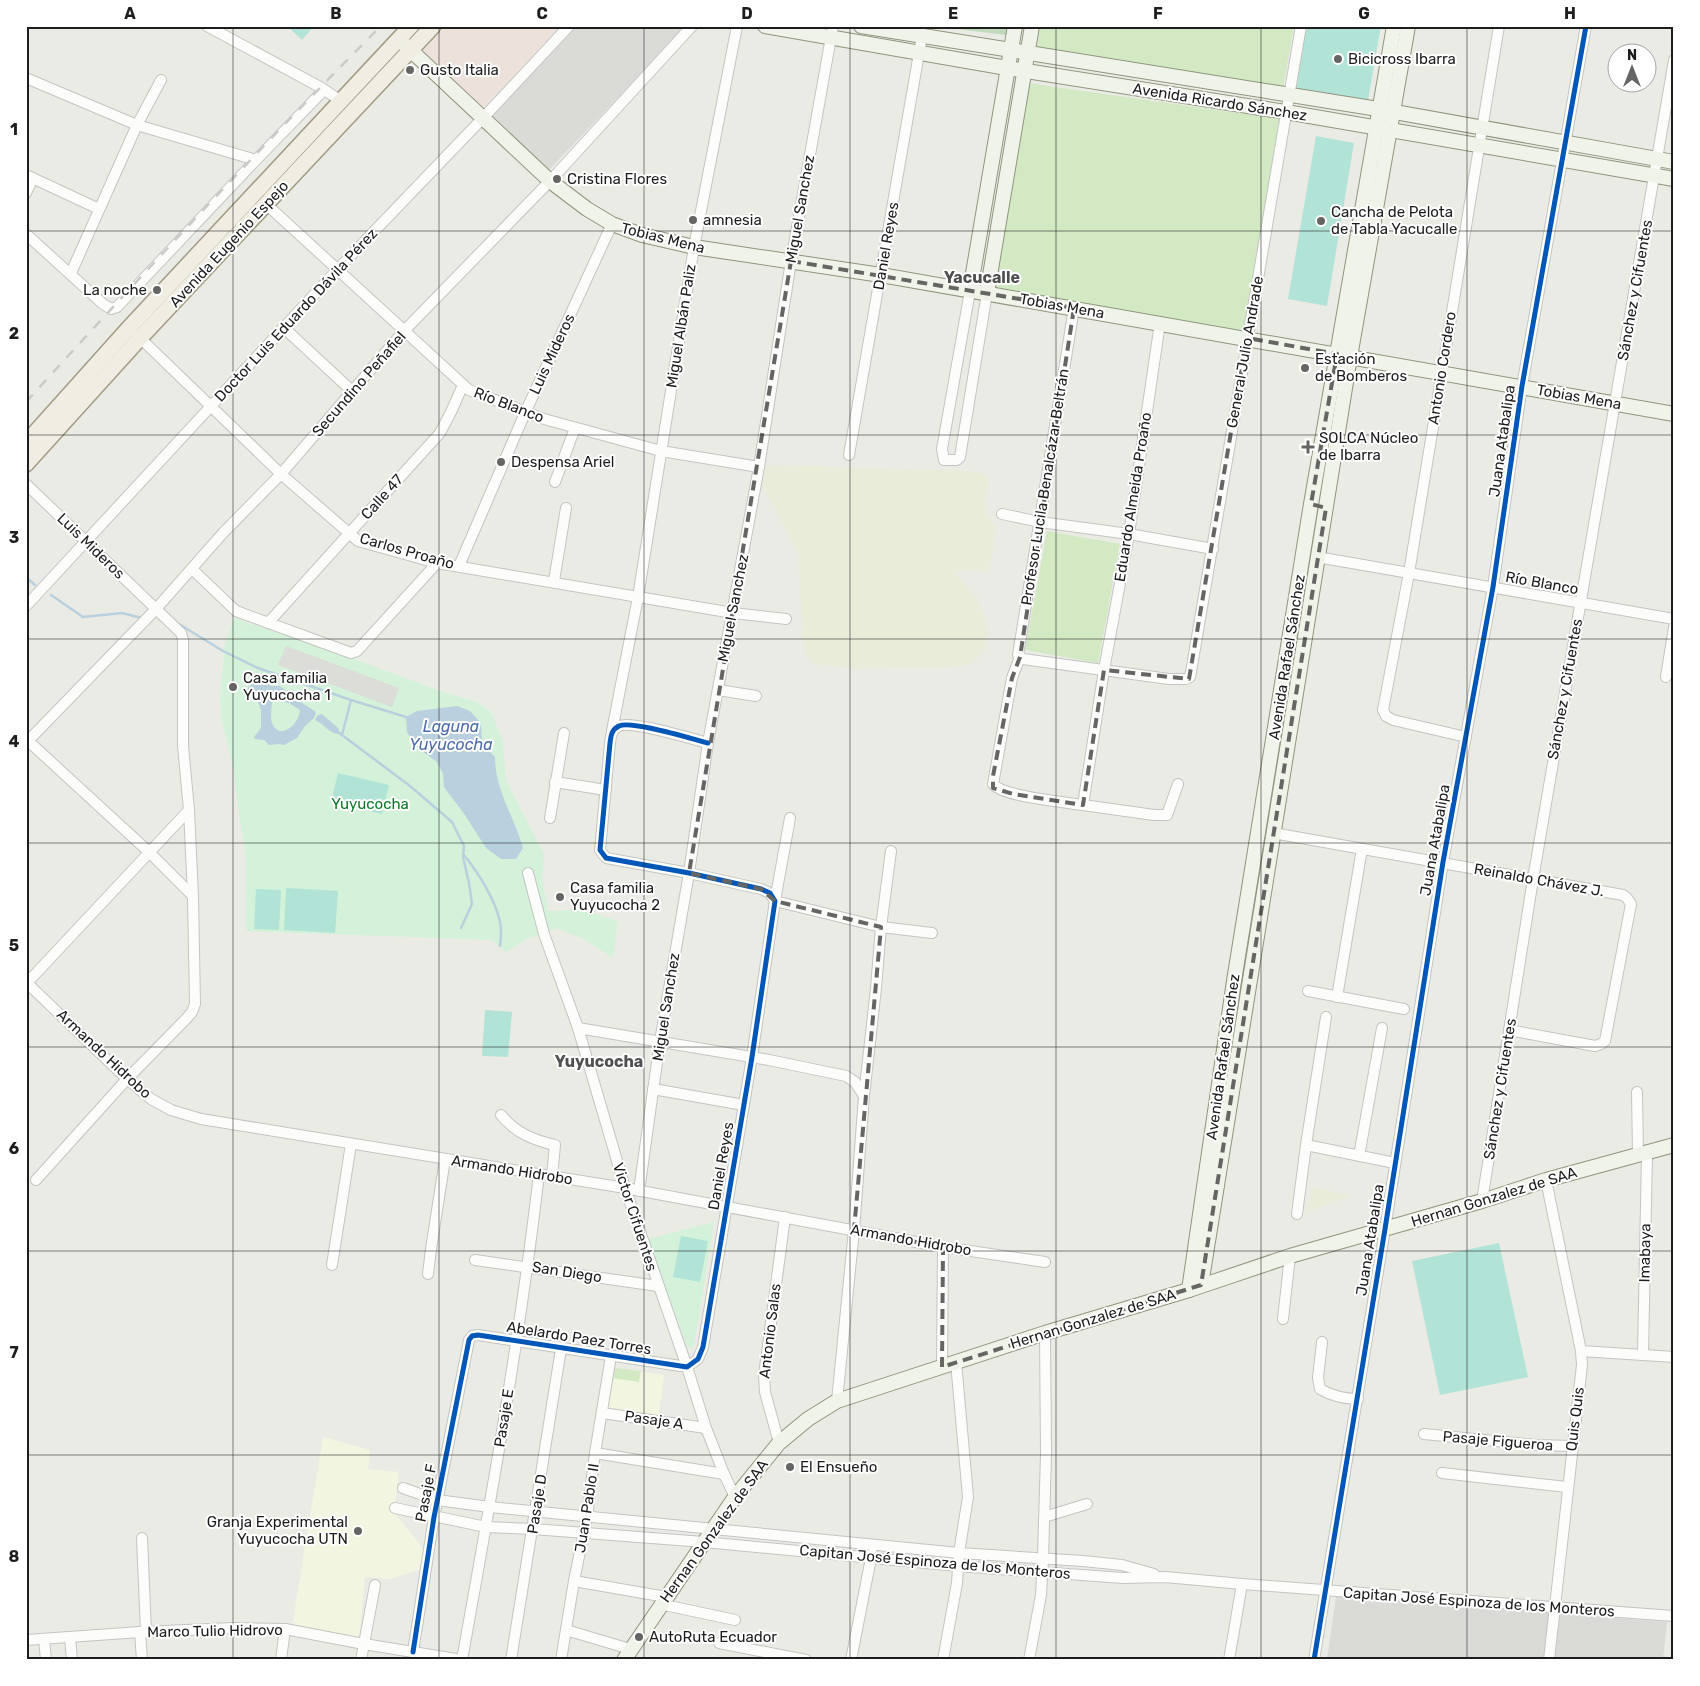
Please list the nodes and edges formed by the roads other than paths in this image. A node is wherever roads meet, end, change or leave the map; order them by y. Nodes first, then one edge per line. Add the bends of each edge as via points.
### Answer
1 (207, 26) edge
2 (411, 26) edge
3 (433, 26) edge
4 (569, 26) edge
5 (692, 26) edge
6 (737, 26) edge
7 (765, 26) edge
8 (861, 26) edge
9 (1014, 26) edge
10 (1032, 26) edge
11 (1301, 26) edge
12 (1394, 26) edge
13 (1408, 26) edge
14 (1499, 26) edge
15 (1586, 26) edge
16 (832, 32) edge
17 (922, 36) junction
18 (399, 40) junction
19 (411, 50) junction
20 (919, 51) junction
21 (1011, 51) junction
22 (1028, 53) junction
23 (1674, 60) edge
24 (1007, 68) junction
25 (1024, 70) junction
26 (26, 78) edge
27 (161, 80) dead end
28 (324, 90) junction
29 (1289, 96) junction
30 (341, 101) junction
31 (1378, 110) junction
32 (1286, 112) junction
33 (1392, 113) junction
34 (482, 119) junction
35 (137, 125) junction
36 (1481, 128) junction
37 (1382, 129) junction
38 (1566, 143) junction
39 (1478, 146) junction
40 (1656, 159) junction
41 (256, 160) junction
42 (1563, 161) junction
43 (1674, 162) edge
44 (1654, 175) junction
45 (29, 177) edge
46 (1674, 179) edge
47 (550, 181) junction
48 (26, 193) edge
49 (266, 204) junction
50 (99, 209) junction
51 (612, 224) junction
52 (26, 234) edge
53 (694, 247) junction
54 (791, 260) junction
55 (336, 270) junction
56 (71, 273) junction
57 (881, 275) junction
58 (970, 291) junction
59 (987, 293) junction
60 (1074, 308) junction
61 (1160, 323) junction
62 (283, 327) junction
63 (129, 328) junction
64 (404, 332) junction
65 (140, 338) junction
66 (1248, 338) junction
67 (1343, 356) junction
68 (1441, 372) junction
69 (463, 384) junction
70 (1522, 386) junction
71 (352, 391) junction
72 (1615, 404) junction
73 (211, 406) junction
74 (525, 413) junction
75 (1674, 414) edge
76 (575, 428) junction
77 (26, 443) edge
78 (661, 451) junction
79 (849, 455) dead end
80 (26, 464) edge
81 (759, 467) junction
82 (280, 474) junction
83 (555, 482) dead end
84 (26, 484) edge
85 (1312, 504) junction
86 (566, 508) dead end
87 (1326, 508) junction
88 (1002, 514) dead end
89 (1040, 522) junction
90 (349, 533) junction
91 (1129, 534) junction
92 (87, 540) junction
93 (1213, 549) junction
94 (1317, 557) junction
95 (437, 563) junction
96 (459, 566) junction
97 (192, 569) junction
98 (1409, 573) junction
99 (554, 581) junction
100 (1493, 587) junction
101 (638, 597) junction
102 (1580, 602) junction
103 (26, 606) edge
104 (156, 609) junction
105 (733, 613) junction
106 (786, 619) dead end
107 (1674, 619) edge
108 (268, 623) junction
109 (1674, 627) edge
110 (1024, 658) junction
111 (1104, 670) junction
112 (1666, 677) dead end
113 (718, 690) junction
114 (756, 696) dead end
115 (612, 731) junction
116 (564, 733) dead end
117 (1466, 737) junction
118 (27, 741) edge
119 (708, 744) junction
120 (555, 782) junction
121 (1178, 784) dead end
122 (606, 790) junction
123 (1083, 805) junction
124 (189, 810) junction
125 (550, 818) dead end
126 (790, 818) dead end
127 (1273, 833) junction
128 (1362, 850) junction
129 (891, 851) dead end
130 (149, 852) junction
131 (1443, 862) junction
132 (528, 873) dead end
133 (689, 873) junction
134 (1532, 879) junction
135 (193, 896) junction
136 (775, 901) junction
137 (880, 927) junction
138 (932, 933) dead end
139 (27, 983) edge
140 (1308, 991) dead end
141 (1337, 997) junction
142 (1404, 1009) dead end
143 (1326, 1017) dead end
144 (578, 1028) junction
145 (1382, 1028) dead end
146 (1509, 1030) junction
147 (660, 1041) junction
148 (752, 1057) junction
149 (127, 1079) junction
150 (653, 1089) junction
151 (1637, 1092) dead end
152 (864, 1096) junction
153 (744, 1106) junction
154 (502, 1115) dead end
155 (351, 1144) junction
156 (1674, 1145) edge
157 (1306, 1146) junction
158 (1642, 1154) junction
159 (1358, 1156) junction
160 (446, 1159) junction
161 (1395, 1163) junction
162 (539, 1174) junction
163 (552, 1176) junction
164 (36, 1180) dead end
165 (1546, 1180) junction
166 (625, 1188) junction
167 (639, 1191) junction
168 (1482, 1201) junction
169 (727, 1207) junction
170 (1297, 1214) dead end
171 (785, 1217) junction
172 (1385, 1229) junction
173 (854, 1230) junction
174 (943, 1247) junction
175 (1290, 1256) junction
176 (475, 1260) dead end
177 (1045, 1262) dead end
178 (332, 1265) dead end
179 (528, 1267) junction
180 (428, 1274) dead end
181 (658, 1286) junction
182 (1195, 1287) junction
183 (1283, 1319) dead end
184 (1045, 1333) junction
185 (469, 1340) joint
186 (516, 1341) junction
187 (1322, 1342) dead end
188 (561, 1349) junction
189 (1581, 1350) junction
190 (1643, 1354) junction
191 (611, 1356) junction
192 (1674, 1357) edge
193 (956, 1362) junction
194 (687, 1367) junction
195 (942, 1367) junction
196 (1358, 1399) junction
197 (837, 1401) junction
198 (602, 1413) junction
199 (706, 1428) junction
200 (1424, 1434) dead end
201 (779, 1443) junction
202 (1572, 1446) junction
203 (596, 1453) junction
204 (1442, 1473) dead end
205 (724, 1474) junction
206 (1567, 1487) junction
207 (403, 1488) dead end
208 (735, 1497) junction
209 (437, 1500) junction
210 (1087, 1504) dead end
211 (490, 1507) junction
212 (395, 1508) dead end
213 (536, 1510) junction
214 (434, 1517) junction
215 (1044, 1517) junction
216 (588, 1518) junction
217 (486, 1527) junction
218 (533, 1529) junction
219 (712, 1529) junction
220 (584, 1533) junction
221 (142, 1538) dead end
222 (704, 1542) junction
223 (875, 1544) junction
224 (959, 1553) junction
225 (871, 1558) junction
226 (1043, 1558) junction
227 (958, 1566) junction
228 (1042, 1572) junction
229 (1165, 1577) junction
230 (574, 1581) junction
231 (1242, 1584) junction
232 (375, 1585) dead end
233 (1325, 1590) junction
234 (663, 1600) junction
235 (1555, 1607) junction
236 (1674, 1616) edge
237 (735, 1620) dead end
238 (285, 1629) junction
239 (566, 1630) junction
240 (143, 1632) junction
241 (70, 1637) junction
242 (44, 1639) junction
243 (26, 1640) edge
244 (719, 1643) dead end
245 (364, 1644) junction
246 (413, 1652) junction
247 (627, 1654) edge
248 (750, 1655) edge
249 (46, 1660) edge
250 (72, 1660) edge
251 (142, 1660) edge
252 (281, 1660) edge
253 (361, 1660) edge
254 (462, 1660) edge
255 (511, 1660) edge
256 (561, 1660) edge
257 (806, 1660) edge
258 (851, 1660) edge
259 (943, 1660) edge
260 (1029, 1660) edge
261 (1228, 1660) edge
262 (1314, 1660) edge
263 (1549, 1660) edge

1 - 28 street
2 - 18 main road, Avenida Eugenio Espejo
3 - 19 main road, Avenida Eugenio Espejo
4 - 34 street, Doctor Luis Eduardo Dávila Pérez
5 - 47 street, Secundino Peñafiel
6 - 53 street, Miguel Albán Paliz
7 - 16 street, Avenida Ricardo Sánchez
8 - 17 street, Avenida Ricardo Sánchez
9 - 21 street
10 - 22 street
11 - 29 street, General Julio Andrade
12 - 31 street, Avenida Rafael Sánchez
13 - 33 street, Avenida Rafael Sánchez
14 - 36 street, Antonio Cordero
15 - 38 street, Juana Atabalipa
16 - 20 street, Avenida Ricardo Sánchez
16 - 54 street, Miguel Sanchez
17 - 20 street, Daniel Reyes
17 - 21 street, Avenida Ricardo Sánchez
18 - 19 street, Tobias Mena
18 - 30 main road, Avenida Eugenio Espejo
19 - 34 street, Tobias Mena
19 - 49 main road, Avenida Eugenio Espejo
20 - 24 street, Avenida Ricardo Sánchez
20 - 57 street, Daniel Reyes
21 - 22 street, Avenida Ricardo Sánchez
21 - 24 street
22 - 25 street
22 - 29 street, Avenida Ricardo Sánchez
23 - 40 street, Sánchez y Cifuentes
24 - 25 street, Avenida Ricardo Sánchez
24 - 58 street
25 - 32 street, Avenida Ricardo Sánchez
25 - 59 street
26 - 35 street
27 - 35 street
28 - 30 street
28 - 41 street
29 - 31 street, Avenida Ricardo Sánchez
29 - 32 street, General Julio Andrade
30 - 63 main road, Avenida Eugenio Espejo
31 - 33 street, Avenida Ricardo Sánchez
31 - 37 street, Avenida Rafael Sánchez
32 - 37 street, Avenida Ricardo Sánchez
32 - 66 street, General Julio Andrade
33 - 36 street, Avenida Ricardo Sánchez
33 - 37 street, Avenida Rafael Sánchez
34 - 47 street, Tobias Mena
34 - 55 street, Doctor Luis Eduardo Dávila Pérez
35 - 41 street
35 - 50 street
36 - 38 street, Avenida Ricardo Sánchez
36 - 39 street, Antonio Cordero
37 - 39 street, Avenida Ricardo Sánchez
37 - 67 street, Avenida Rafael Sánchez
38 - 40 street, Avenida Ricardo Sánchez
38 - 42 street, Juana Atabalipa
39 - 42 street, Avenida Ricardo Sánchez
39 - 68 street, Antonio Cordero
40 - 43 street, Avenida Ricardo Sánchez
40 - 44 street, Sánchez y Cifuentes
41 - 56 street via 117,307 111,309 103,304
42 - 44 street, Avenida Ricardo Sánchez
42 - 70 street, Juana Atabalipa
44 - 46 street, Avenida Ricardo Sánchez
44 - 72 street, Sánchez y Cifuentes
45 - 48 street
45 - 50 street
47 - 51 street, Tobias Mena
47 - 64 street, Secundino Peñafiel
49 - 55 street, Río Blanco
49 - 65 main road, Avenida Eugenio Espejo
50 - 56 street
51 - 53 street, Tobias Mena
51 - 74 street, Luis Mideros
52 - 56 street
53 - 54 street, Tobias Mena
53 - 78 street, Miguel Albán Paliz
54 - 57 street, Tobias Mena
54 - 81 street, Miguel Sanchez
55 - 62 street, Doctor Luis Eduardo Dávila Pérez
55 - 64 street, Río Blanco
57 - 58 street, Tobias Mena
57 - 79 street, Daniel Reyes
58 - 59 street, Tobias Mena
58 - 59 street via 942,449 944,460 949,461 960,457
59 - 60 street, Tobias Mena
60 - 61 street, Tobias Mena
60 - 89 street, Profesor Lucila Benalcázar Beltrán
61 - 66 street, Tobias Mena
61 - 91 street, Eduardo Almeida Proaño
62 - 71 street
62 - 73 street, Doctor Luis Eduardo Dávila Pérez
63 - 65 street, Carlos Proaño
63 - 77 main road, Avenida Eugenio Espejo
64 - 69 street, Río Blanco
64 - 71 street, Secundino Peñafiel
65 - 73 street, Carlos Proaño
65 - 80 main road, Avenida Eugenio Espejo
66 - 67 street, Tobias Mena
66 - 93 street, General Julio Andrade
67 - 68 street, Tobias Mena
67 - 85 street, Avenida Rafael Sánchez
67 - 87 street, Avenida Rafael Sánchez
68 - 70 street, Tobias Mena
68 - 98 street, Antonio Cordero
69 - 74 street, Río Blanco via 469,390
69 - 90 street, Calle 47 via 440,433
70 - 72 street, Tobias Mena
70 - 100 street, Juana Atabalipa
71 - 82 street, Secundino Peñafiel
72 - 75 street, Tobias Mena
72 - 102 street, Sánchez y Cifuentes
73 - 82 street, Carlos Proaño
73 - 92 street, Doctor Luis Eduardo Dávila Pérez
74 - 76 street, Río Blanco
74 - 96 street, Luis Mideros
76 - 78 street, Río Blanco
76 - 83 street
78 - 81 street, Río Blanco
78 - 101 street, Miguel Albán Paliz
81 - 105 street, Miguel Sanchez
82 - 90 street, Carlos Proaño
82 - 97 street, Secundino Peñafiel
84 - 92 street, Luis Mideros
85 - 87 street
85 - 182 street, Avenida Rafael Sánchez via 1234,981
86 - 99 street
87 - 94 street, Avenida Rafael Sánchez
88 - 89 street
89 - 91 street
89 - 110 street, Profesor Lucila Benalcázar Beltrán via 1018,651
90 - 95 street, Carlos Proaño via 358,541
90 - 108 street, Calle 47
91 - 93 street
91 - 111 street, Eduardo Almeida Proaño
92 - 103 street, Doctor Luis Eduardo Dávila Pérez
92 - 104 street, Luis Mideros
93 - 111 street, General Julio Andrade via 1190,677 1169,679
94 - 98 street, Río Blanco
94 - 127 street, Avenida Rafael Sánchez
95 - 96 street, Carlos Proaño
95 - 108 street via 357,651 351,653
96 - 99 street, Carlos Proaño
97 - 104 street, Secundino Peñafiel
97 - 108 street via 236,612
98 - 100 street, Río Blanco
98 - 117 street, Antonio Cordero via 1383,710 1393,720
99 - 101 street, Carlos Proaño
100 - 102 street, Río Blanco
100 - 117 street, Juana Atabalipa
101 - 105 street, Carlos Proaño
101 - 115 street, Miguel Albán Paliz
102 - 107 street, Río Blanco
102 - 134 street, Sánchez y Cifuentes
104 - 118 street, Secundino Peñafiel
104 - 124 street, Luis Mideros via 180,634 184,646 183,746
105 - 106 street, Carlos Proaño
105 - 113 street, Miguel Sanchez
109 - 112 street
110 - 111 street
110 - 123 street, Profesor Lucila Benalcázar Beltrán via 1012,678 993,784 997,789 1013,794
111 - 123 street, Eduardo Almeida Proaño
113 - 114 street
113 - 119 street, Miguel Sanchez
115 - 119 street via 619,726 633,725
115 - 122 street, Miguel Albán Paliz
116 - 120 street
117 - 131 street, Juana Atabalipa
118 - 130 street
119 - 133 street, Miguel Sanchez
120 - 122 street
120 - 125 street
121 - 123 street via 1167,815
122 - 133 street, Miguel Albán Paliz via 602,855
124 - 130 street
124 - 135 street, Luis Mideros
126 - 136 street, Daniel Reyes
127 - 128 street, Reinaldo Chávez J.
127 - 182 street, Avenida Rafael Sánchez
128 - 131 street, Reinaldo Chávez J.
128 - 141 street
129 - 137 street
130 - 135 street
130 - 139 street
131 - 134 street, Reinaldo Chávez J.
131 - 161 street, Juana Atabalipa
132 - 144 street, Victor Cifuentes via 544,934
133 - 136 street via 761,890 770,893
133 - 147 street, Miguel Sanchez
134 - 146 street, Sánchez y Cifuentes
134 - 146 street, Reinaldo Chávez J. via 1623,896 1631,904 1605,1041 1595,1046
135 - 149 street, Luis Mideros via 195,1004 186,1019
136 - 137 street
136 - 148 street, Daniel Reyes
137 - 138 street
137 - 152 street
139 - 149 street, Armando Hidrobo
140 - 141 street
141 - 142 street
143 - 157 street
144 - 147 street
144 - 166 street, Victor Cifuentes
145 - 159 street
146 - 168 street, Sánchez y Cifuentes
147 - 148 street
147 - 150 street, Miguel Sanchez
148 - 152 street via 846,1076
148 - 153 street, Daniel Reyes
149 - 155 street, Armando Hidrobo via 170,1110 201,1119
149 - 164 street, Luis Mideros
150 - 153 street
150 - 167 street, Miguel Sanchez
151 - 158 street, Imabaya
152 - 173 street
153 - 169 street, Daniel Reyes
154 - 163 street via 525,1136 555,1146
155 - 160 street, Armando Hidrobo
155 - 178 street
156 - 158 street, Hernan Gonzalez de SAA
157 - 159 street
157 - 170 street
158 - 165 street, Hernan Gonzalez de SAA
158 - 190 street, Imabaya
159 - 161 street
160 - 162 street, Armando Hidrobo
160 - 180 street
161 - 172 street, Juana Atabalipa
162 - 163 street, Armando Hidrobo
162 - 179 street, Pasaje E
163 - 166 street, Armando Hidrobo
165 - 168 street, Hernan Gonzalez de SAA
165 - 189 street, Quis Quis
166 - 167 street, Armando Hidrobo
166 - 181 street, Victor Cifuentes
167 - 169 street, Armando Hidrobo
168 - 172 street, Hernan Gonzalez de SAA
169 - 171 street, Armando Hidrobo
169 - 194 street, Daniel Reyes via 703,1347 698,1359
171 - 173 street, Armando Hidrobo
171 - 201 street, Antonio Salas via 764,1374 765,1392
172 - 175 street, Hernan Gonzalez de SAA
172 - 196 street, Juana Atabalipa
173 - 174 street, Armando Hidrobo
173 - 197 street
174 - 177 street, Armando Hidrobo
174 - 195 street
175 - 182 street, Hernan Gonzalez de SAA
175 - 183 street
176 - 179 street, San Diego
179 - 181 street, San Diego
179 - 186 street, Pasaje E
181 - 194 street, Victor Cifuentes
182 - 184 street, Hernan Gonzalez de SAA
184 - 193 street, Hernan Gonzalez de SAA
184 - 215 street
185 - 186 street, Abelardo Paez Torres via 478,1335
185 - 209 street, Pasaje F
186 - 188 street, Abelardo Paez Torres
186 - 211 street, Pasaje E
187 - 196 street via 1320,1389 1346,1399
188 - 191 street, Abelardo Paez Torres
188 - 213 street, Pasaje D
189 - 190 street
189 - 202 street, Quis Quis
190 - 192 street
191 - 194 street, Abelardo Paez Torres
191 - 198 street, Juan Pablo II
193 - 195 street, Hernan Gonzalez de SAA
193 - 224 street via 968,1497
194 - 199 street, Victor Cifuentes
195 - 197 street, Hernan Gonzalez de SAA
196 - 233 street, Juana Atabalipa
197 - 201 street, Hernan Gonzalez de SAA
198 - 199 street, Pasaje A
198 - 203 street, Juan Pablo II
199 - 205 street, Victor Cifuentes
200 - 202 street, Pasaje Figueroa
201 - 208 street, Hernan Gonzalez de SAA
202 - 206 street, Quis Quis
203 - 205 street
203 - 216 street, Juan Pablo II
204 - 206 street
205 - 208 street, Victor Cifuentes
206 - 235 street, Quis Quis
207 - 209 street, Capitan José Espinoza de los Monteros
208 - 219 street, Hernan Gonzalez de SAA
209 - 211 street, Capitan José Espinoza de los Monteros
209 - 214 street, Pasaje F
210 - 215 street
211 - 213 street, Capitan José Espinoza de los Monteros
211 - 217 street, Pasaje E
212 - 214 street, Capitan José Espinoza de los Monteros
213 - 216 street, Capitan José Espinoza de los Monteros
213 - 218 street, Pasaje D
214 - 217 street, Capitan José Espinoza de los Monteros
214 - 246 street, Pasaje F
215 - 226 street
216 - 219 street, Capitan José Espinoza de los Monteros
216 - 220 street, Juan Pablo II
217 - 218 street, Capitan José Espinoza de los Monteros
217 - 254 street, Pasaje E
218 - 220 street, Capitan José Espinoza de los Monteros
218 - 255 street, Pasaje D
219 - 222 street, Hernan Gonzalez de SAA
219 - 223 street, Capitan José Espinoza de los Monteros
220 - 222 street, Capitan José Espinoza de los Monteros
220 - 230 street, Juan Pablo II
221 - 240 street
222 - 225 street, Capitan José Espinoza de los Monteros
222 - 234 street, Hernan Gonzalez de SAA
223 - 224 street, Capitan José Espinoza de los Monteros
223 - 225 street
224 - 226 street, Capitan José Espinoza de los Monteros
224 - 227 street
225 - 227 street, Capitan José Espinoza de los Monteros
225 - 258 street
226 - 228 street
226 - 229 street, Capitan José Espinoza de los Monteros via 1122,1566
227 - 228 street, Capitan José Espinoza de los Monteros
227 - 259 street
228 - 229 street, Capitan José Espinoza de los Monteros via 1123,1578
228 - 260 street via 1041,1596
229 - 231 street, Capitan José Espinoza de los Monteros
230 - 234 street
230 - 239 street, Juan Pablo II
231 - 233 street, Capitan José Espinoza de los Monteros
231 - 261 street
232 - 245 street
233 - 235 street, Capitan José Espinoza de los Monteros
233 - 262 street, Juana Atabalipa
234 - 237 street
234 - 247 street, Hernan Gonzalez de SAA
235 - 236 street, Capitan José Espinoza de los Monteros
235 - 263 street, Quis Quis
238 - 240 street, Marco Tulio Hidrovo
238 - 245 street, Marco Tulio Hidrovo
238 - 252 street
239 - 247 street
239 - 256 street, Juan Pablo II
240 - 241 street, Marco Tulio Hidrovo
240 - 251 street
241 - 242 street, Marco Tulio Hidrovo
241 - 250 street
242 - 243 street, Marco Tulio Hidrovo
242 - 249 street
244 - 248 street
245 - 246 street, Marco Tulio Hidrovo
245 - 253 street
246 - 254 street, Marco Tulio Hidrovo
248 - 257 street

